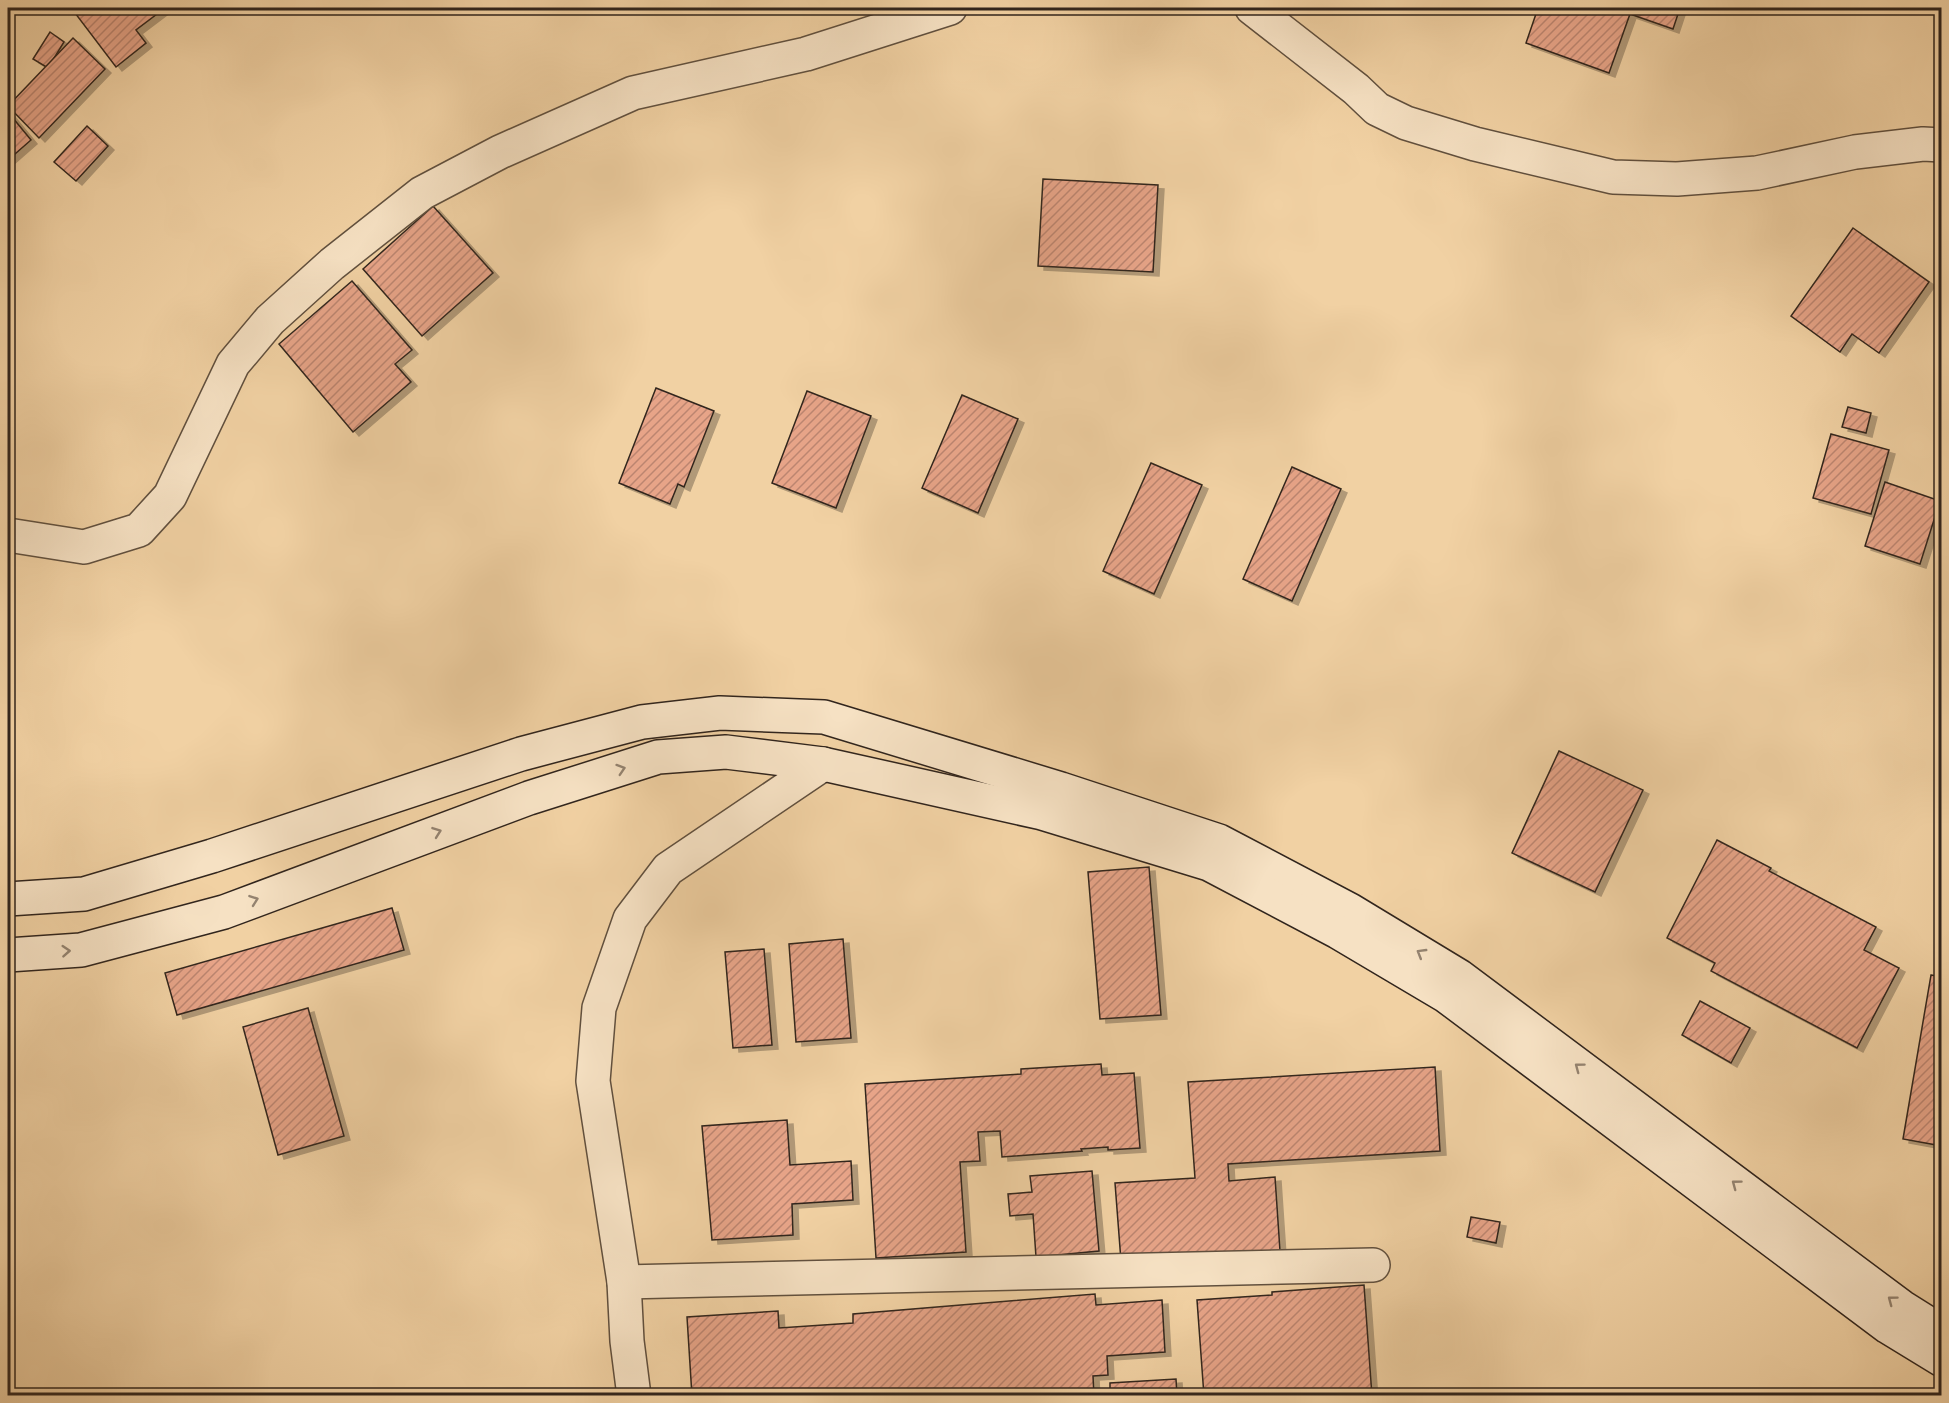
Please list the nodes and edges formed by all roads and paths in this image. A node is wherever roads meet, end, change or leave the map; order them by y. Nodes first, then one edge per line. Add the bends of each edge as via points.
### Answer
1 (950, 8) edge
2 (1252, 8) edge
3 (1941, 145) edge
4 (8, 535) edge
5 (822, 764) junction
6 (8, 899) edge
7 (8, 955) edge
8 (1373, 1264) dead end
9 (624, 1282) junction
10 (1941, 1332) edge
11 (1941, 1360) edge
12 (634, 1395) edge

1 - 4 main road via 806,54 633,93 500,152 422,193 332,264 263,328 233,364 170,496 139,530 84,547
2 - 3 main road via 1377,109 1406,123 1613,177 1677,179 1757,173 1855,152
7 -> 5 main road via 81,950 224,912 529,798 658,757 726,752
5 - 9 main road via 668,869 630,919 599,1008 593,1081
5 - 11 main road via 1042,813 1209,864 1338,932 1446,996 1888,1327
10 -> 6 main road via 1902,1307 1459,976 1350,910 1219,841 824,717 720,713 642,722 521,754 84,894
8 - 9 main road
9 - 12 main road

